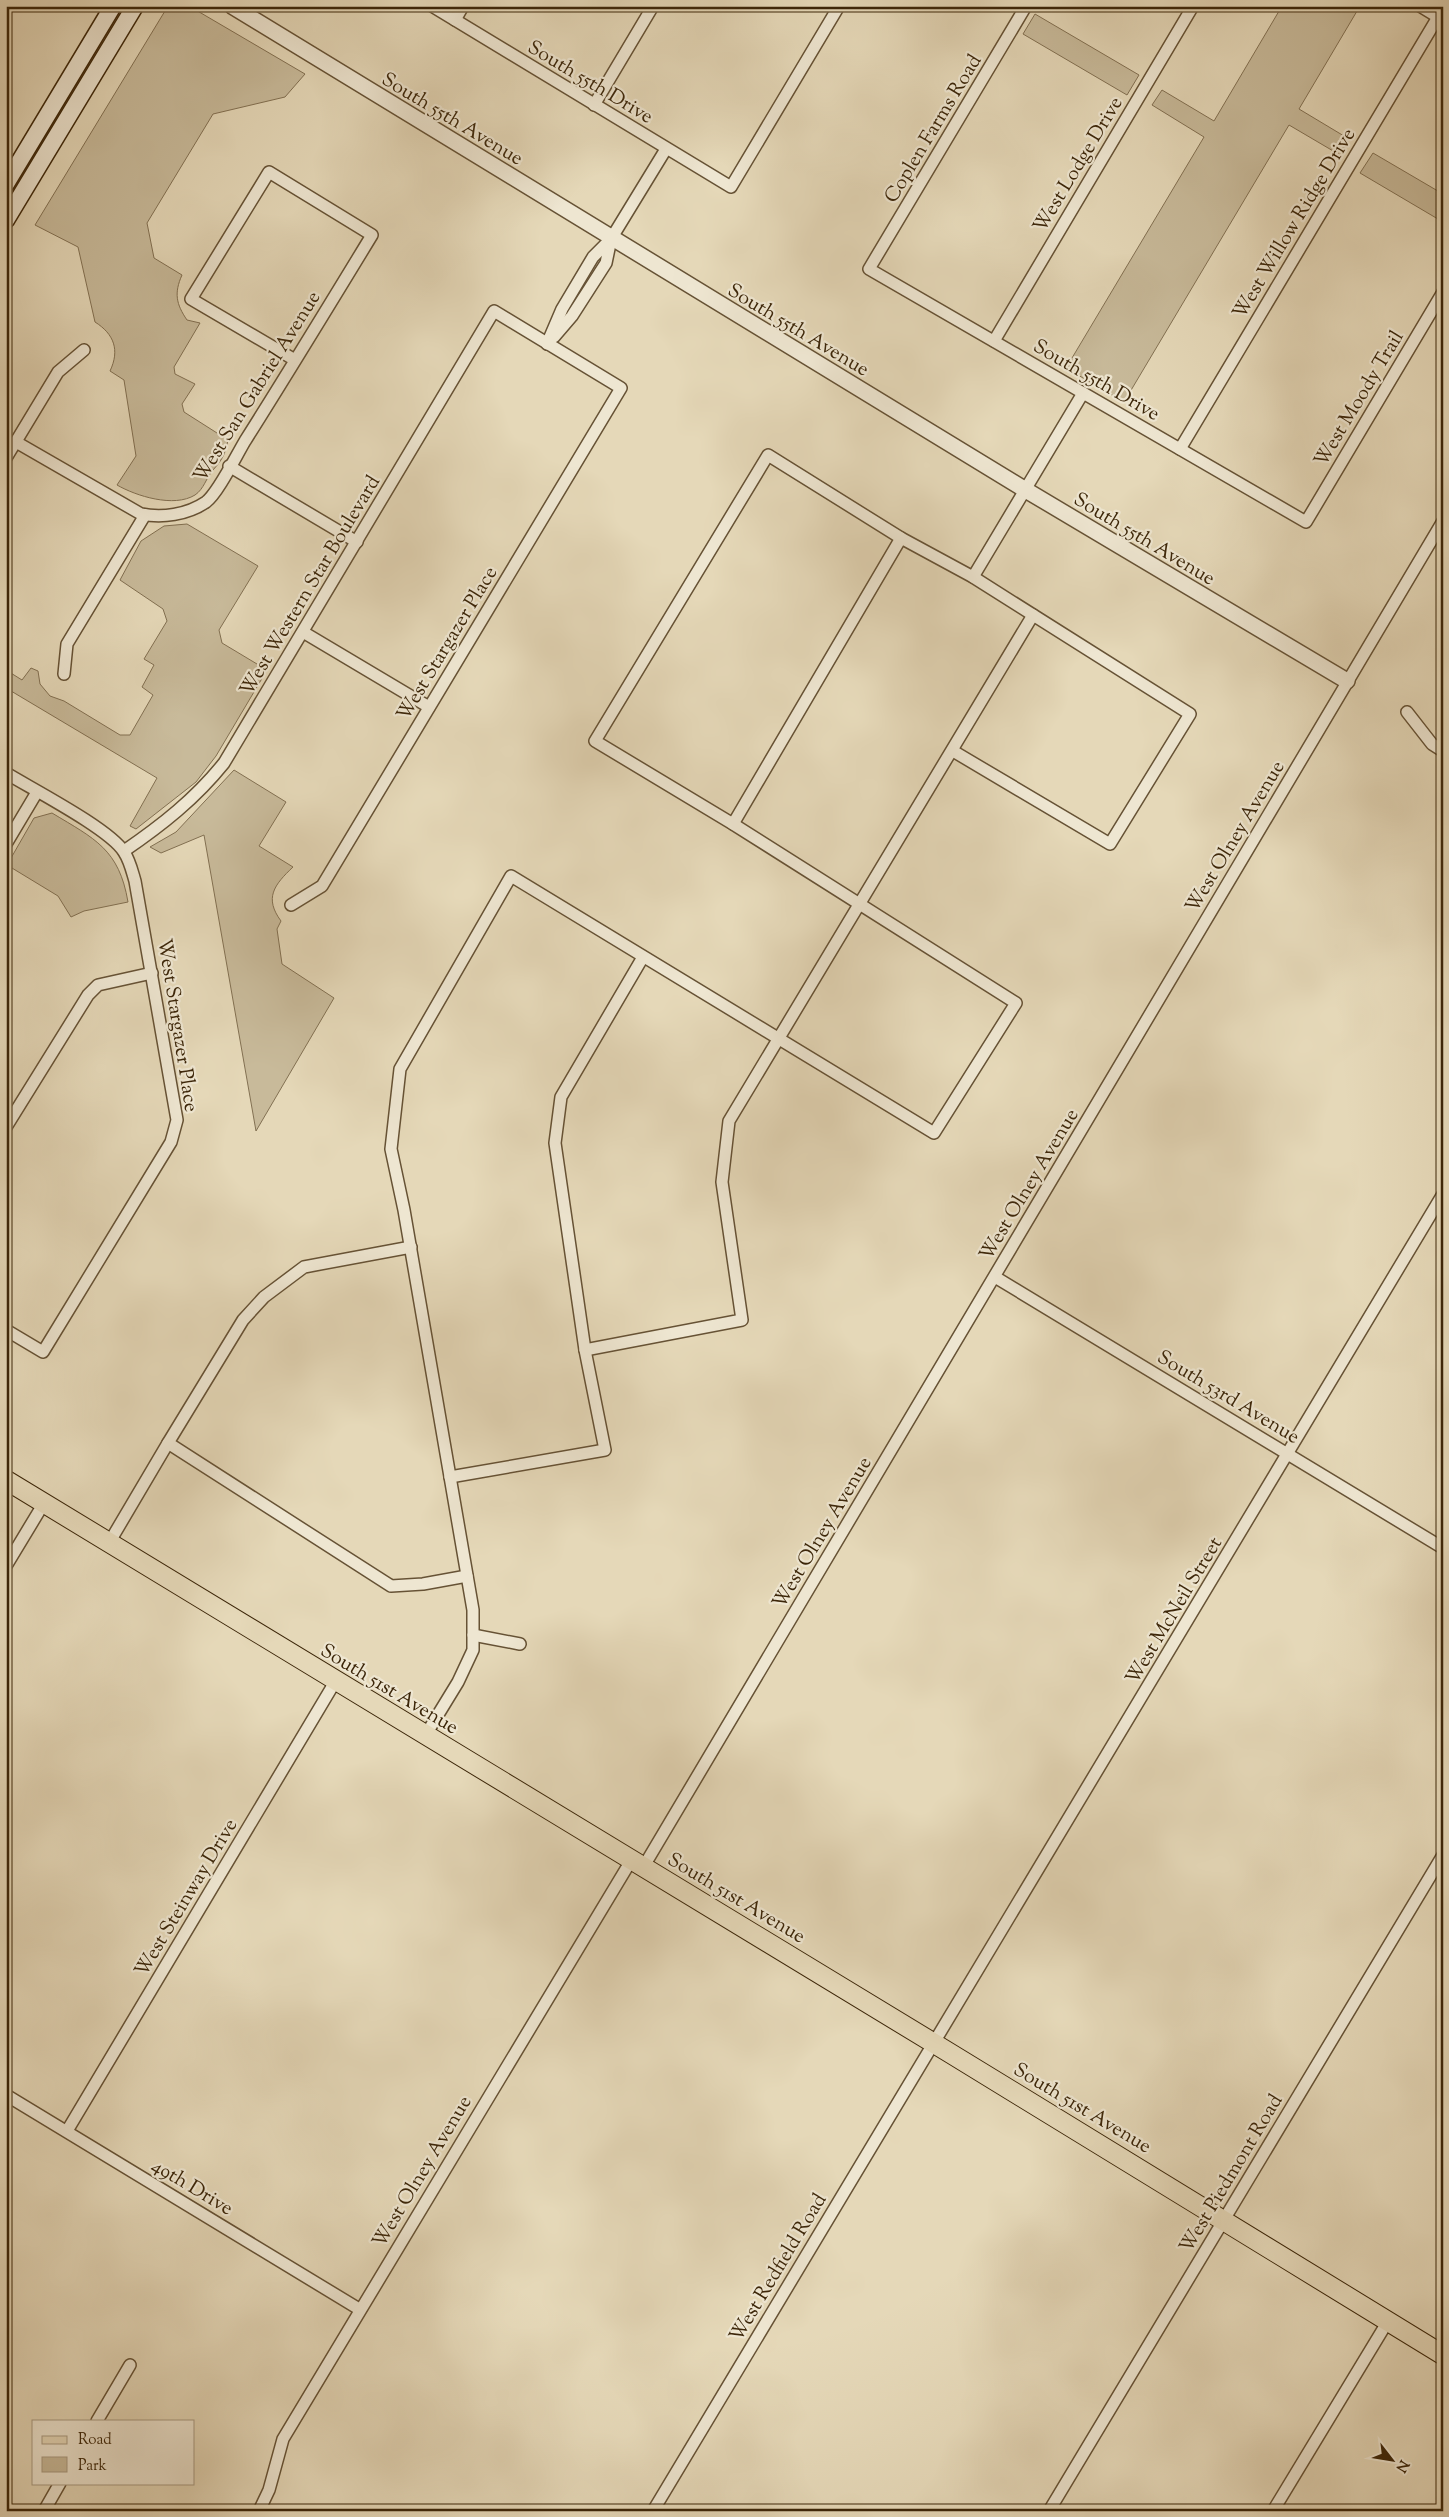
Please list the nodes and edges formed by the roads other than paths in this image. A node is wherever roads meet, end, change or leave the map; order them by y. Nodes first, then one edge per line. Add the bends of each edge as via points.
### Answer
1 (113, 6) edge
2 (135, 6) edge
3 (232, 6) edge
4 (432, 6) edge
5 (463, 6) edge
6 (653, 6) edge
7 (839, 6) edge
8 (1026, 6) edge
9 (1193, 6) edge
10 (1420, 6) edge
11 (1440, 19) edge
12 (455, 20) junction
13 (594, 105) junction
14 (666, 148) junction
15 (6, 184) edge
16 (6, 220) edge
17 (611, 239) junction
18 (869, 269) joint
19 (1443, 292) edge
20 (994, 341) junction
21 (547, 344) junction
22 (84, 350) dead end
23 (296, 360) junction
24 (1082, 393) junction
25 (16, 442) junction
26 (1180, 449) junction
27 (6, 458) edge
28 (229, 466) junction
29 (1024, 489) junction
30 (145, 515) junction
31 (1443, 521) edge
32 (1306, 522) joint
33 (901, 538) junction
34 (357, 542) junction
35 (973, 577) junction
36 (1033, 614) junction
37 (303, 632) junction
38 (64, 674) dead end
39 (1347, 681) junction
40 (429, 707) junction
41 (1407, 712) dead end
42 (953, 751) junction
43 (1443, 751) edge
44 (6, 773) edge
45 (38, 792) junction
46 (733, 824) junction
47 (6, 844) edge
48 (124, 850) junction
49 (860, 903) junction
50 (291, 905) dead end
51 (643, 957) junction
52 (152, 973) junction
53 (779, 1039) junction
54 (6, 1127) edge
55 (1443, 1194) edge
56 (411, 1247) junction
57 (994, 1277) junction
58 (6, 1330) edge
59 (585, 1350) junction
60 (168, 1442) junction
61 (1289, 1454) junction
62 (450, 1477) junction
63 (6, 1480) edge
64 (44, 1503) junction
65 (109, 1543) junction
66 (1443, 1548) edge
67 (6, 1566) edge
68 (467, 1576) junction
69 (473, 1634) junction
70 (520, 1644) dead end
71 (336, 1682) junction
72 (425, 1736) junction
73 (1443, 1855) edge
74 (638, 1863) junction
75 (933, 2042) junction
76 (6, 2095) edge
77 (67, 2131) junction
78 (1224, 2219) junction
79 (359, 2309) junction
80 (1388, 2321) junction
81 (1443, 2355) edge
82 (130, 2365) dead end
83 (98, 2420) edge
84 (59, 2484) edge
85 (44, 2511) edge
86 (260, 2511) edge
87 (653, 2511) edge
88 (1049, 2511) edge
89 (1273, 2511) edge

1 - 15 main road
2 - 16 main road
3 - 17 street, South 55th Avenue
4 - 12 street, South 55th Drive
5 - 12 street
6 - 13 street
7 - 14 street, South 55th Drive via 731,187
8 - 18 street, Coplen Farms Road
9 - 20 street, West Lodge Drive
10 - 11 street
11 - 26 street, West Willow Ridge Drive
12 - 13 street, South 55th Drive
13 - 14 street, South 55th Drive
14 - 17 street
17 - 21 street via 606,264 572,316
17 - 29 street, South 55th Avenue
18 - 20 street, South 55th Drive
19 - 32 street, West Moody Trail
20 - 24 street, South 55th Drive
21 - 34 street, West Western Star Boulevard via 494,311
21 - 40 street, West Stargazer Place via 621,388
22 - 25 street via 58,372
23 - 23 street, West San Gabriel Avenue via 372,234 269,172 191,298
23 - 28 street, West San Gabriel Avenue
24 - 26 street, South 55th Drive
24 - 29 street
25 - 27 street
25 - 30 street via 124,506
26 - 32 street, South 55th Drive
28 - 30 street, West San Gabriel Avenue via 212,495 199,506 174,515
28 - 34 street
29 - 35 street
29 - 39 street, South 55th Avenue
30 - 38 street via 66,644
31 - 39 street, West Olney Avenue
33 - 35 street
33 - 46 street
33 - 46 street via 768,455 594,741
34 - 37 street, West Western Star Boulevard
35 - 36 street
36 - 42 street
36 - 42 street via 1190,714 1110,844
37 - 40 street
37 - 48 street, West Western Star Boulevard via 228,756 207,783 175,814
39 - 57 street, West Olney Avenue
40 - 50 street, West Stargazer Place via 322,886
41 - 43 street via 1432,744
42 - 49 street
44 - 45 street
45 - 47 street
45 - 48 street via 110,837
46 - 49 street
48 - 52 street, West Stargazer Place via 135,881
49 - 53 street
49 - 53 street via 1016,1002 934,1134
51 - 53 street
51 - 56 street via 511,876 400,1069 391,1149
51 - 59 street via 561,1097 555,1143
52 - 54 street via 98,985 88,995
52 - 58 street, West Stargazer Place via 177,1120 171,1142 43,1352
53 - 59 street via 729,1121 722,1182 742,1320
55 - 61 street, West McNeil Street
56 - 60 street via 304,1267 264,1297 243,1320
56 - 62 street
57 - 61 street, South 53rd Avenue
57 - 74 street, West Olney Avenue
59 - 62 street via 605,1450
60 - 65 street
60 - 68 street via 391,1586
61 - 66 street, South 53rd Avenue
61 - 75 street, West McNeil Street
62 - 68 street
63 - 64 main road, South 51st Avenue
64 - 65 main road, South 51st Avenue
64 - 67 street
65 - 71 main road, South 51st Avenue
68 - 69 street
69 - 70 street
69 - 72 street via 472,1650 461,1674
71 - 72 main road, South 51st Avenue
71 - 77 street, West Steinway Drive
72 - 74 main road, South 51st Avenue
73 - 78 street, West Piedmont Road
74 - 75 main road, South 51st Avenue
74 - 79 street, West Olney Avenue
75 - 78 main road, South 51st Avenue
75 - 87 street, West Redfield Road
76 - 77 street, 49th Drive
77 - 79 street, 49th Drive
78 - 80 main road, South 51st Avenue
78 - 88 street, West Piedmont Road
79 - 86 street, West Olney Avenue via 283,2439
80 - 81 main road, South 51st Avenue
80 - 89 street
82 - 83 street
84 - 85 street

